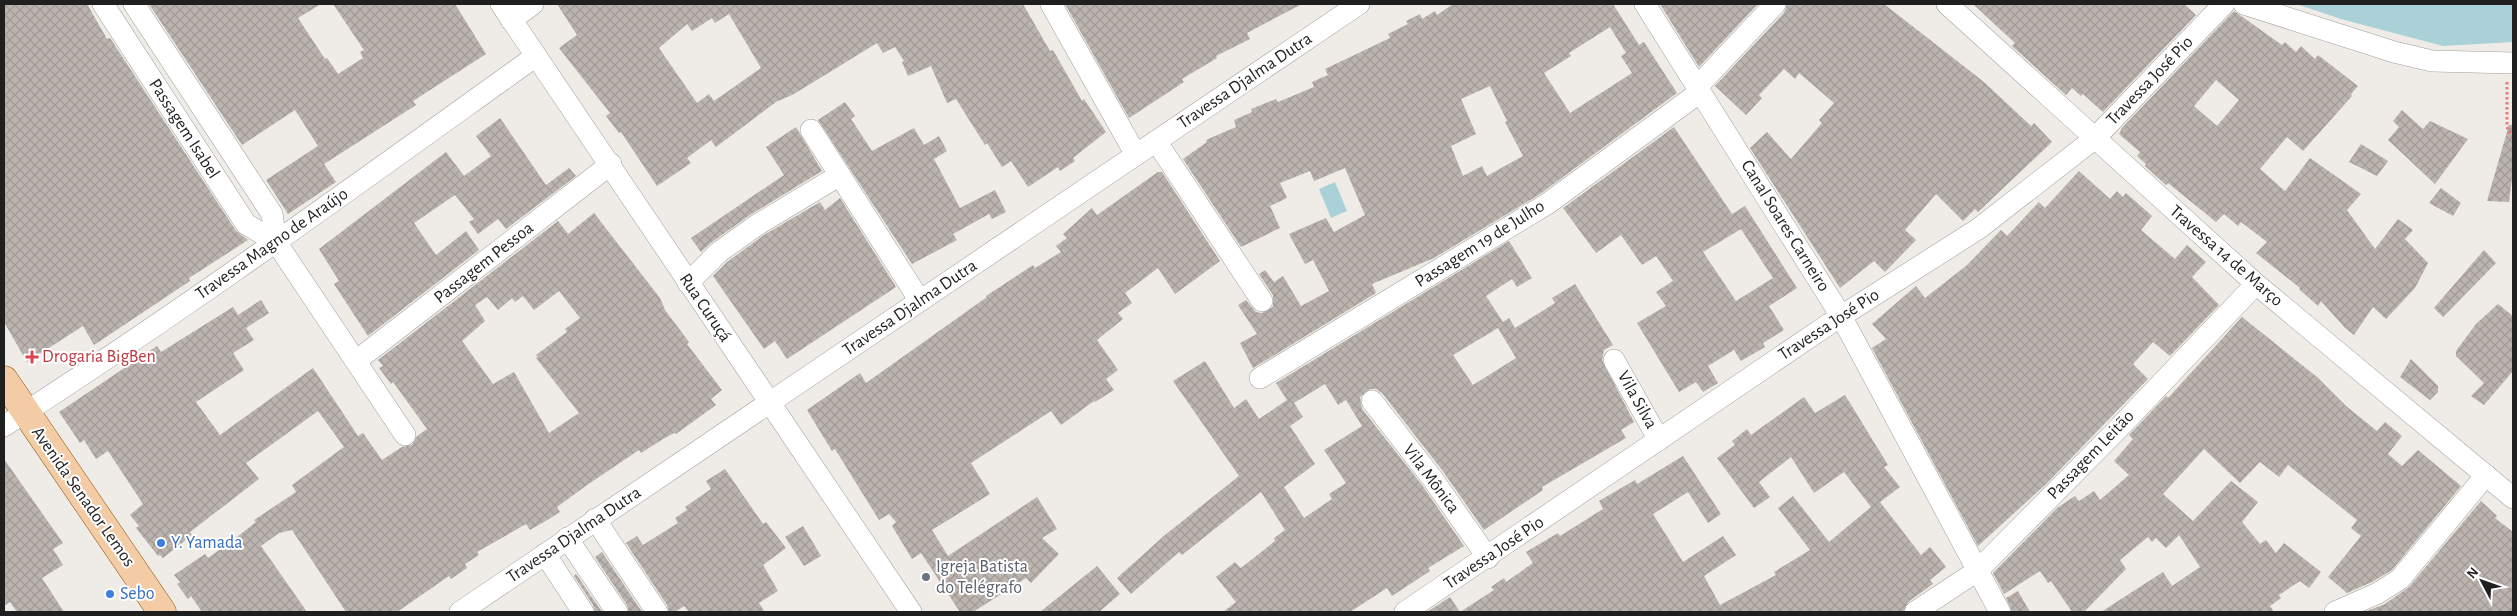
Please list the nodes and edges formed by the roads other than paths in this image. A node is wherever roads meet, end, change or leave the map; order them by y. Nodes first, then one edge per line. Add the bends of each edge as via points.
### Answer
1 (103, 4) edge
2 (134, 4) edge
3 (533, 4) edge
4 (1051, 4) edge
5 (1359, 4) edge
6 (1631, 4) edge
7 (1645, 4) edge
8 (1775, 4) edge
9 (1947, 4) edge
10 (2224, 4) edge
11 (2244, 4) edge
12 (506, 12) edge
13 (536, 56) junction
14 (2510, 64) edge
15 (1695, 92) junction
16 (811, 130) dead end
17 (2094, 139) junction
18 (1156, 141) junction
19 (1136, 155) junction
20 (611, 164) junction
21 (840, 175) junction
22 (276, 242) junction
23 (688, 283) junction
24 (2256, 284) junction
25 (920, 301) junction
26 (1262, 301) dead end
27 (1835, 320) junction
28 (1614, 360) dead end
29 (356, 361) junction
30 (1260, 378) dead end
31 (4, 380) edge
32 (1372, 401) dead end
33 (769, 404) junction
34 (14, 419) edge
35 (405, 434) dead end
36 (1659, 440) junction
37 (2486, 476) junction
38 (2513, 498) edge
39 (595, 520) junction
40 (567, 538) junction
41 (545, 554) junction
42 (1488, 558) junction
43 (1972, 575) junction
44 (1429, 606) edge
45 (162, 612) edge
46 (460, 612) edge
47 (582, 612) edge
48 (617, 612) edge
49 (657, 612) edge
50 (911, 612) edge
51 (1405, 612) edge
52 (1915, 612) edge
53 (1984, 612) edge
54 (2000, 612) edge
55 (2335, 612) edge

1 - 22 street, Passagem Isabel via 246,224
2 - 22 street, Passagem Isabel via 272,214
3 - 12 street
4 - 19 street
5 - 18 street, Travessa Djalma Dutra
6 - 15 street, Canal Soares Carneiro
7 - 15 street, Canal Soares Carneiro
8 - 15 street, Passagem 19 de Julho
9 - 17 street, Travessa 14 de Março
10 - 17 street, Travessa José Pio
11 - 14 street via 2432,62
12 - 13 street, Rua Curuçá
13 - 20 street, Rua Curuçá
13 - 22 street, Travessa Magno de Araújo
15 - 27 street, Canal Soares Carneiro via 1760,204
15 - 30 street, Passagem 19 de Julho via 1547,204
16 - 21 street
17 - 24 street, Travessa 14 de Março
17 - 27 street, Travessa José Pio via 1978,229
18 - 19 street, Travessa Djalma Dutra
18 - 26 street
19 - 25 street, Travessa Djalma Dutra
20 - 23 street, Rua Curuçá
20 - 29 street, Passagem Pessoa
21 - 23 street via 719,252
21 - 25 street
22 - 29 street, Passagem Isabel
22 - 34 street, Travessa Magno de Araújo
23 - 33 street, Rua Curuçá
24 - 37 street, Travessa 14 de Março
24 - 43 street, Passagem Leitão
25 - 33 street, Travessa Djalma Dutra
27 - 36 street, Travessa José Pio
27 - 43 street, Canal Soares Carneiro
28 - 36 street, Vila Silva
29 - 35 street, Passagem Isabel
31 - 34 main road, Avenida Senador Lemos
32 - 42 street, Vila Mônica
33 - 39 street, Travessa Djalma Dutra
33 - 50 street, Rua Curuçá
34 - 45 main road, Avenida Senador Lemos
36 - 42 street, Travessa José Pio
37 - 38 street, Travessa 14 de Março
37 - 55 street via 2400,579 2378,593
39 - 40 street, Travessa Djalma Dutra
39 - 49 street
40 - 41 street, Travessa Djalma Dutra
40 - 48 street
41 - 46 street, Travessa Djalma Dutra
41 - 47 street
42 - 44 street, Travessa José Pio
43 - 52 street, Passagem Leitão
43 - 53 street, Canal Soares Carneiro
43 - 54 street, Canal Soares Carneiro
44 - 51 street, Travessa José Pio

